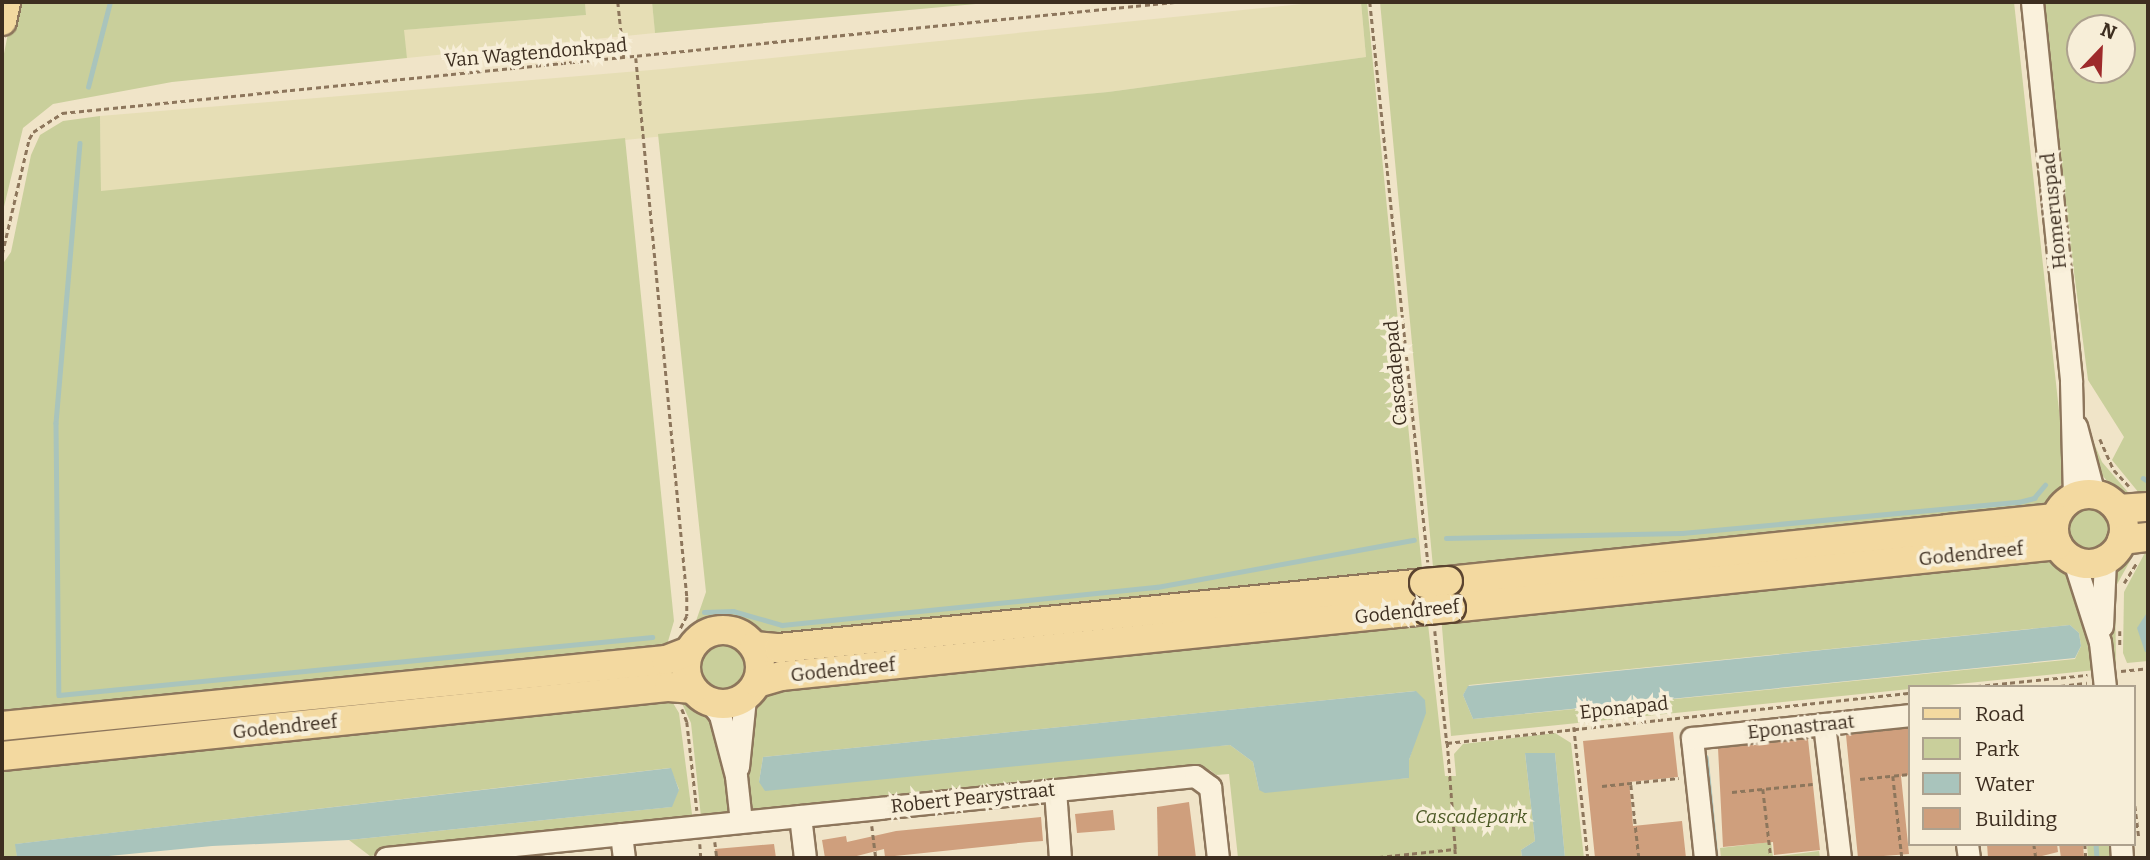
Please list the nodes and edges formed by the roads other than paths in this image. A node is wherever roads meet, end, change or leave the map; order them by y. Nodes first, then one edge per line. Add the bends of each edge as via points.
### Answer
1 (6, 2) edge
2 (2032, 2) edge
3 (2, 21) edge
4 (2084, 494) junction
5 (2148, 507) edge
6 (2118, 509) junction
7 (2062, 541) junction
8 (2125, 546) edge
9 (1436, 597) junction
10 (2100, 642) junction
11 (754, 646) junction
12 (689, 651) junction
13 (2109, 678) edge
14 (751, 690) junction
15 (701, 695) junction
16 (1909, 715) edge
17 (1824, 724) junction
18 (2, 726) edge
19 (2, 756) edge
20 (736, 776) junction
21 (1055, 790) junction
22 (800, 816) junction
23 (741, 822) junction
24 (621, 834) junction
25 (455, 855) edge
26 (386, 858) edge
27 (624, 858) edge
28 (805, 858) edge
29 (1060, 858) edge
30 (1218, 858) edge
31 (1705, 858) edge
32 (1840, 858) edge

1 - 3 main road
2 - 4 street, Homeruspad via 2074,421 2085,449
4 - 6 main road
4 - 7 main road
5 - 6 main road
6 - 8 main road
7 - 8 main road, Godendreef
7 - 9 main road, Godendreef
7 - 10 street
8 - 10 street
9 - 11 main road, Godendreef via 779,648
9 - 14 main road, Godendreef via 781,676
10 - 13 street
11 - 12 main road via 739,633 720,630 702,636
11 - 14 main road via 761,664
12 - 15 main road via 686,670
12 - 18 main road, Godendreef via 666,660
14 - 15 main road via 728,704
14 - 20 street
15 - 19 main road, Godendreef via 669,687
15 - 20 street via 720,715
16 - 17 street, Eponastraat
17 - 31 street, Eponastraat via 1692,738
17 - 32 street
20 - 23 street
21 - 22 street, Robert Pearystraat
21 - 29 street
21 - 30 street, Robert Pearystraat via 1195,776 1205,779 1210,787
22 - 23 street, Robert Pearystraat
22 - 28 street
23 - 24 street, Robert Pearystraat
24 - 25 street, Robert Pearystraat
24 - 27 street
25 - 26 street, Robert Pearystraat

